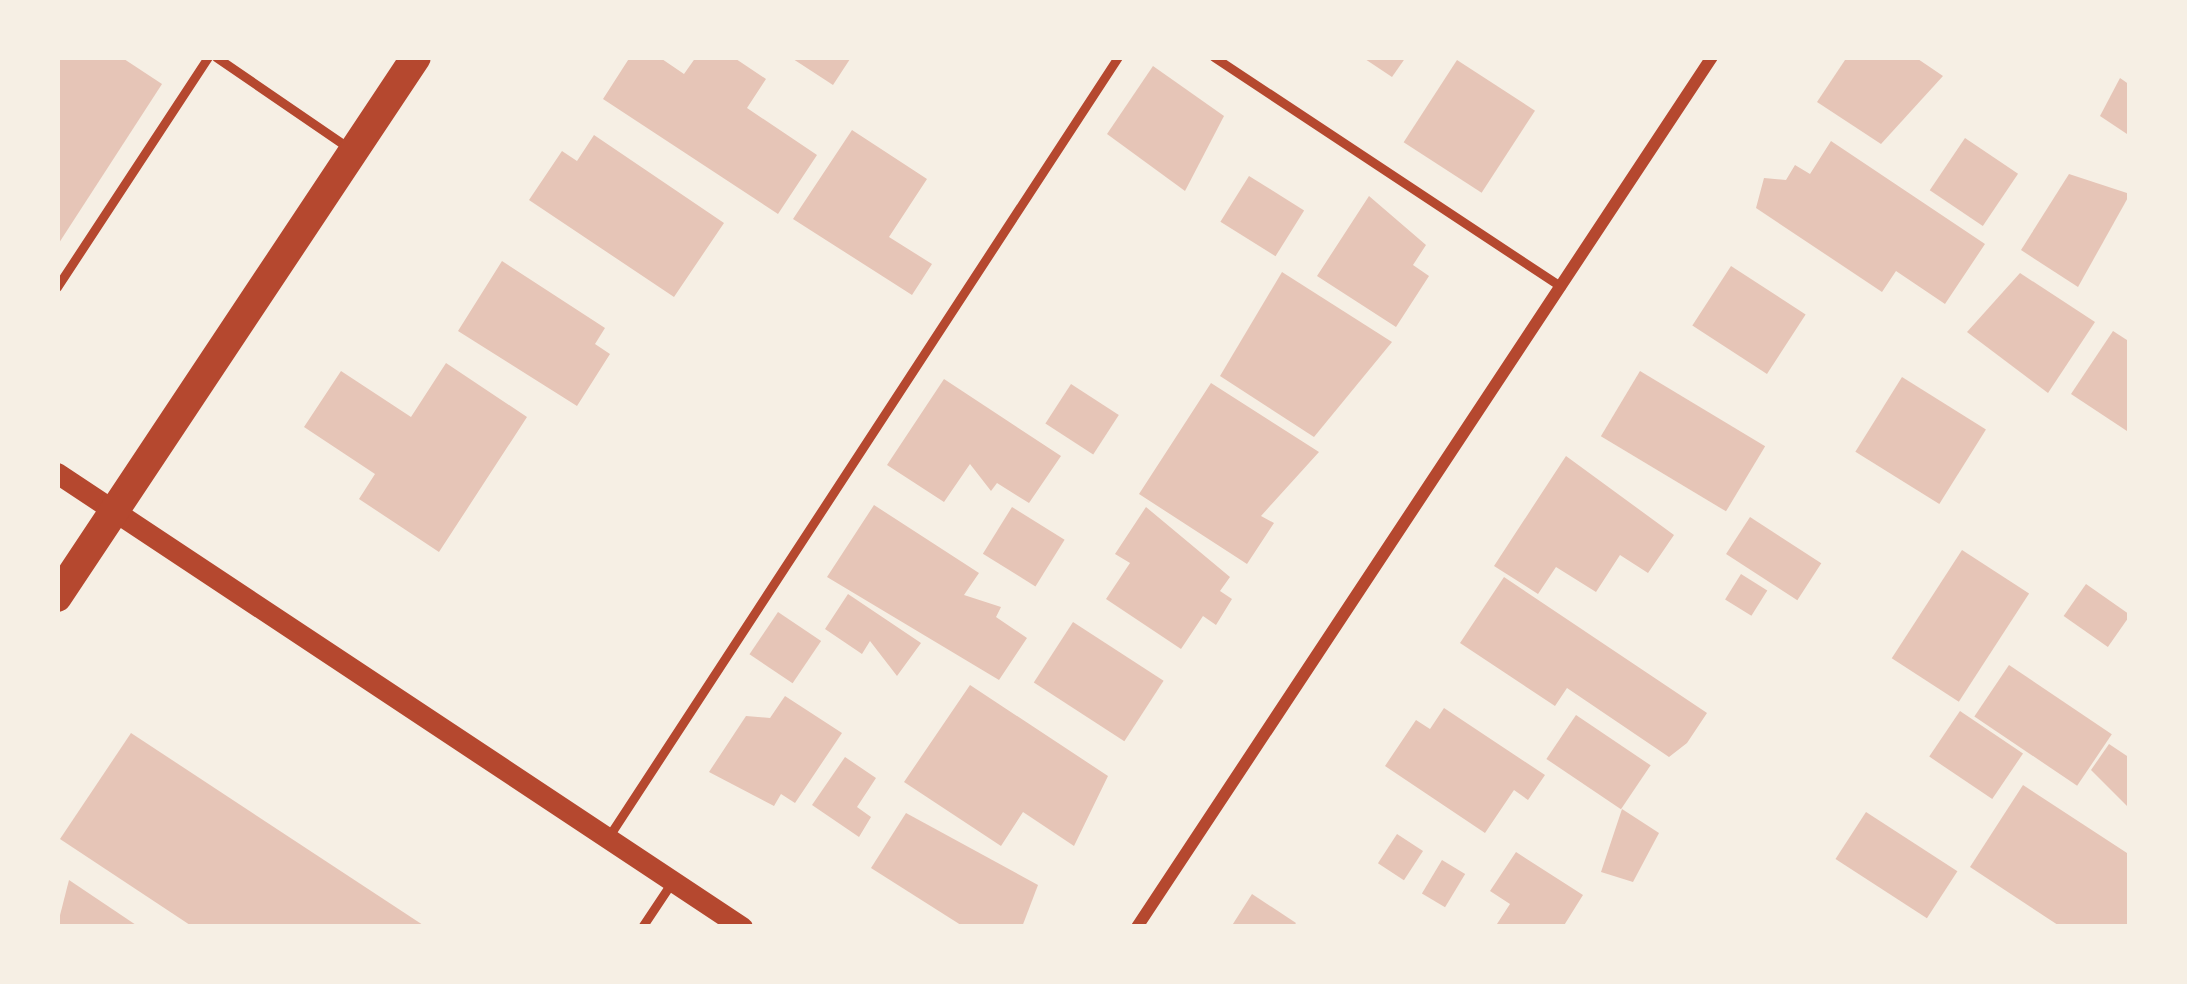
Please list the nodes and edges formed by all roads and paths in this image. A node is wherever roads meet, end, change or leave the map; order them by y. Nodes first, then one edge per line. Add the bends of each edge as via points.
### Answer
1 (212, 57) edge
2 (416, 57) edge
3 (1214, 57) edge
4 (1712, 57) edge
5 (1115, 58) edge
6 (353, 151) junction
7 (57, 287) edge
8 (1561, 287) junction
9 (57, 473) edge
10 (114, 512) junction
11 (57, 597) edge
12 (608, 838) junction
13 (672, 882) junction
14 (642, 927) edge
15 (742, 927) edge
16 (1137, 927) edge

1 - 6 lane
1 - 7 lane
2 - 6 main road
3 - 8 lane
4 - 8 street
5 - 12 lane
6 - 10 main road
8 - 16 street
9 - 10 street
10 - 11 main road
10 - 12 street
12 - 13 street
13 - 14 lane
13 - 15 street

